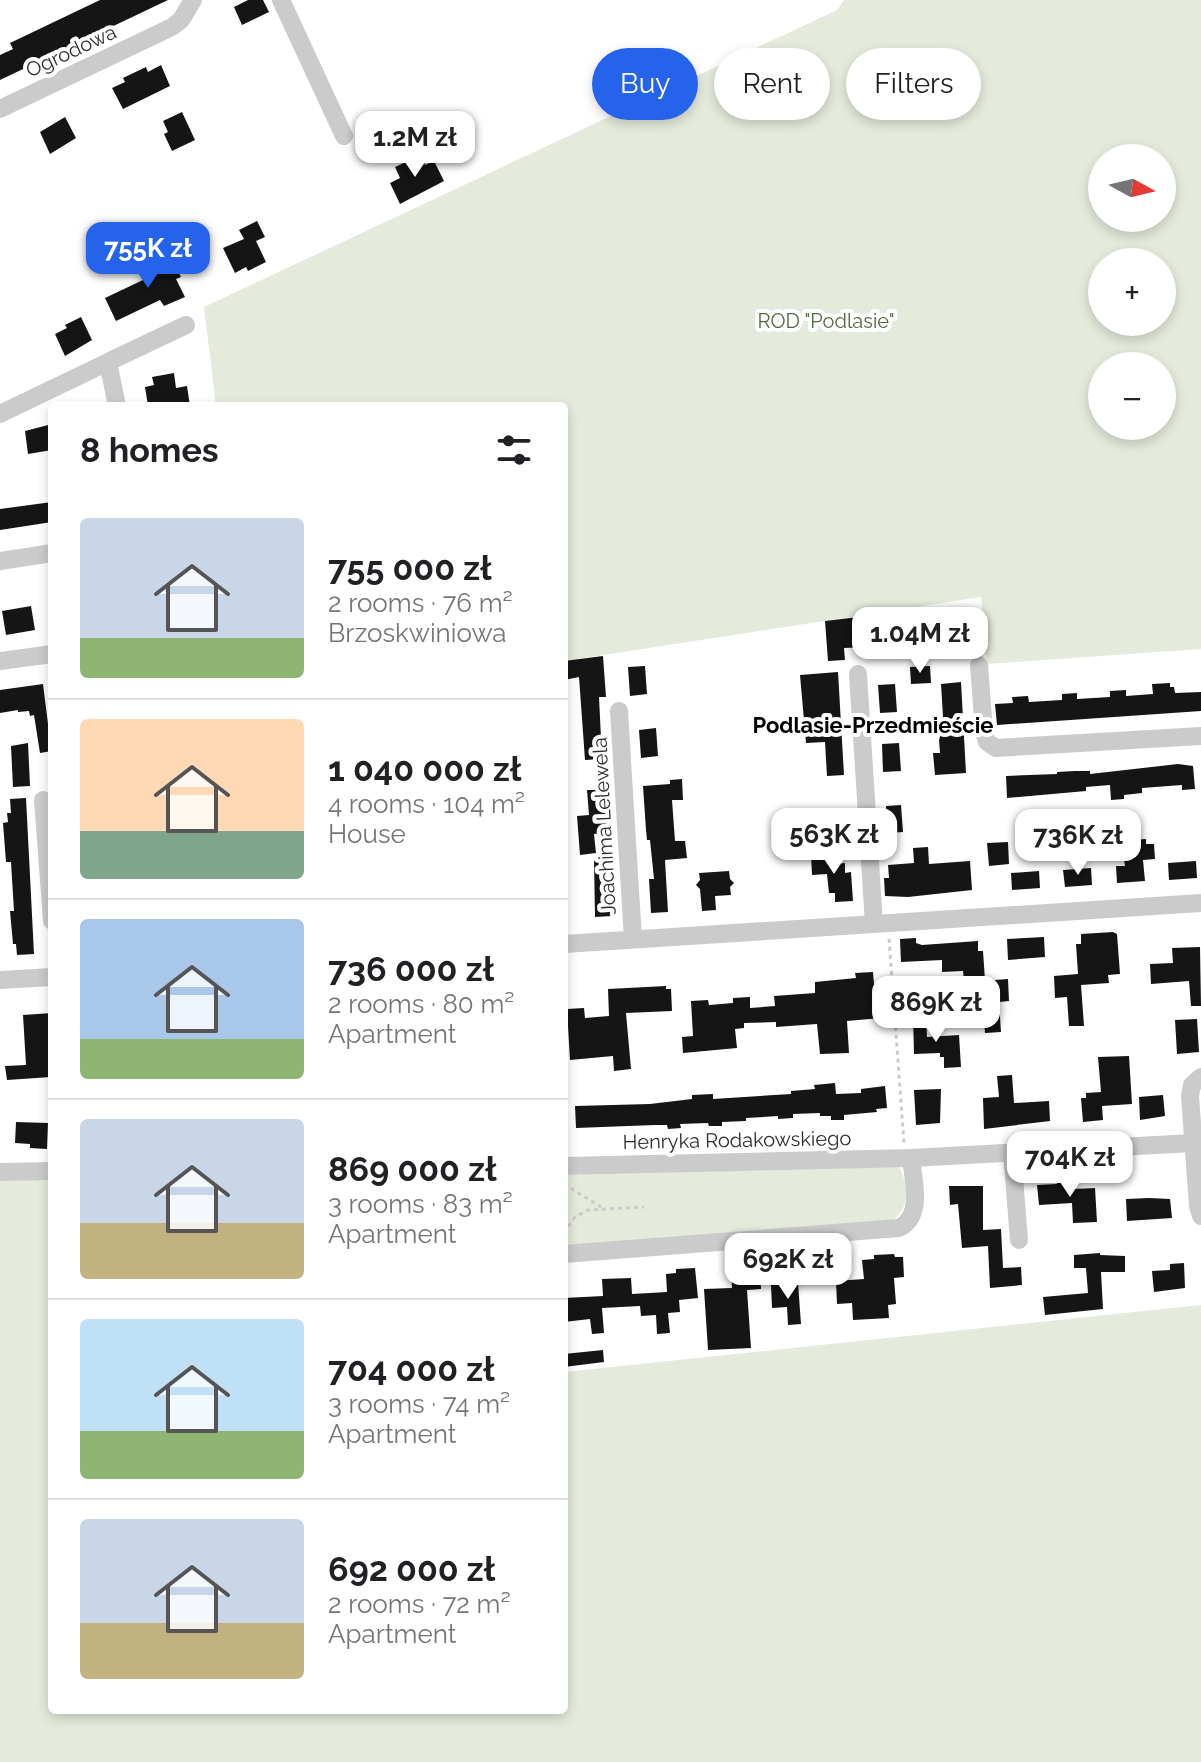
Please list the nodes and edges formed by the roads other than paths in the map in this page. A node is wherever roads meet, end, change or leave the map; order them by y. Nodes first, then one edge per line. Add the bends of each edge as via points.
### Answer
1 (193, 0) edge
2 (281, 0) edge
3 (0, 109) edge
4 (344, 136) dead end
5 (186, 325) dead end
6 (108, 362) junction
7 (116, 402) edge
8 (0, 414) edge
9 (48, 554) edge
10 (0, 561) edge
11 (48, 655) edge
12 (0, 661) edge
13 (979, 665) dead end
14 (858, 674) dead end
15 (619, 711) dead end
16 (1201, 736) edge
17 (43, 800) dead end
18 (48, 867) edge
19 (1201, 903) edge
20 (881, 924) junction
21 (633, 939) junction
22 (568, 944) edge
23 (48, 977) edge
24 (0, 980) edge
25 (1201, 1077) edge
26 (1193, 1143) junction
27 (1012, 1152) junction
28 (908, 1158) junction
29 (568, 1166) edge
30 (48, 1171) edge
31 (0, 1172) edge
32 (1201, 1216) edge
33 (1019, 1240) dead end
34 (568, 1254) edge

1 - 3 street, Ogrodowa via 172,27
2 - 4 street
5 - 6 street
6 - 7 street
6 - 8 street
9 - 10 street
11 - 12 street
13 - 16 street via 984,732 996,748
14 - 20 street
15 - 21 street, Joachima Lelewela
17 - 18 street
19 - 20 street, Joachima Lelewela
20 - 21 street, Joachima Lelewela
21 - 22 street, Joachima Lelewela
23 - 24 street
25 - 26 street via 1190,1089
26 - 27 street, Henryka Rodakowskiego
26 - 32 street
27 - 28 street, Henryka Rodakowskiego
27 - 33 street
28 - 29 street, Henryka Rodakowskiego
28 - 34 street via 914,1213 899,1228
30 - 31 street

